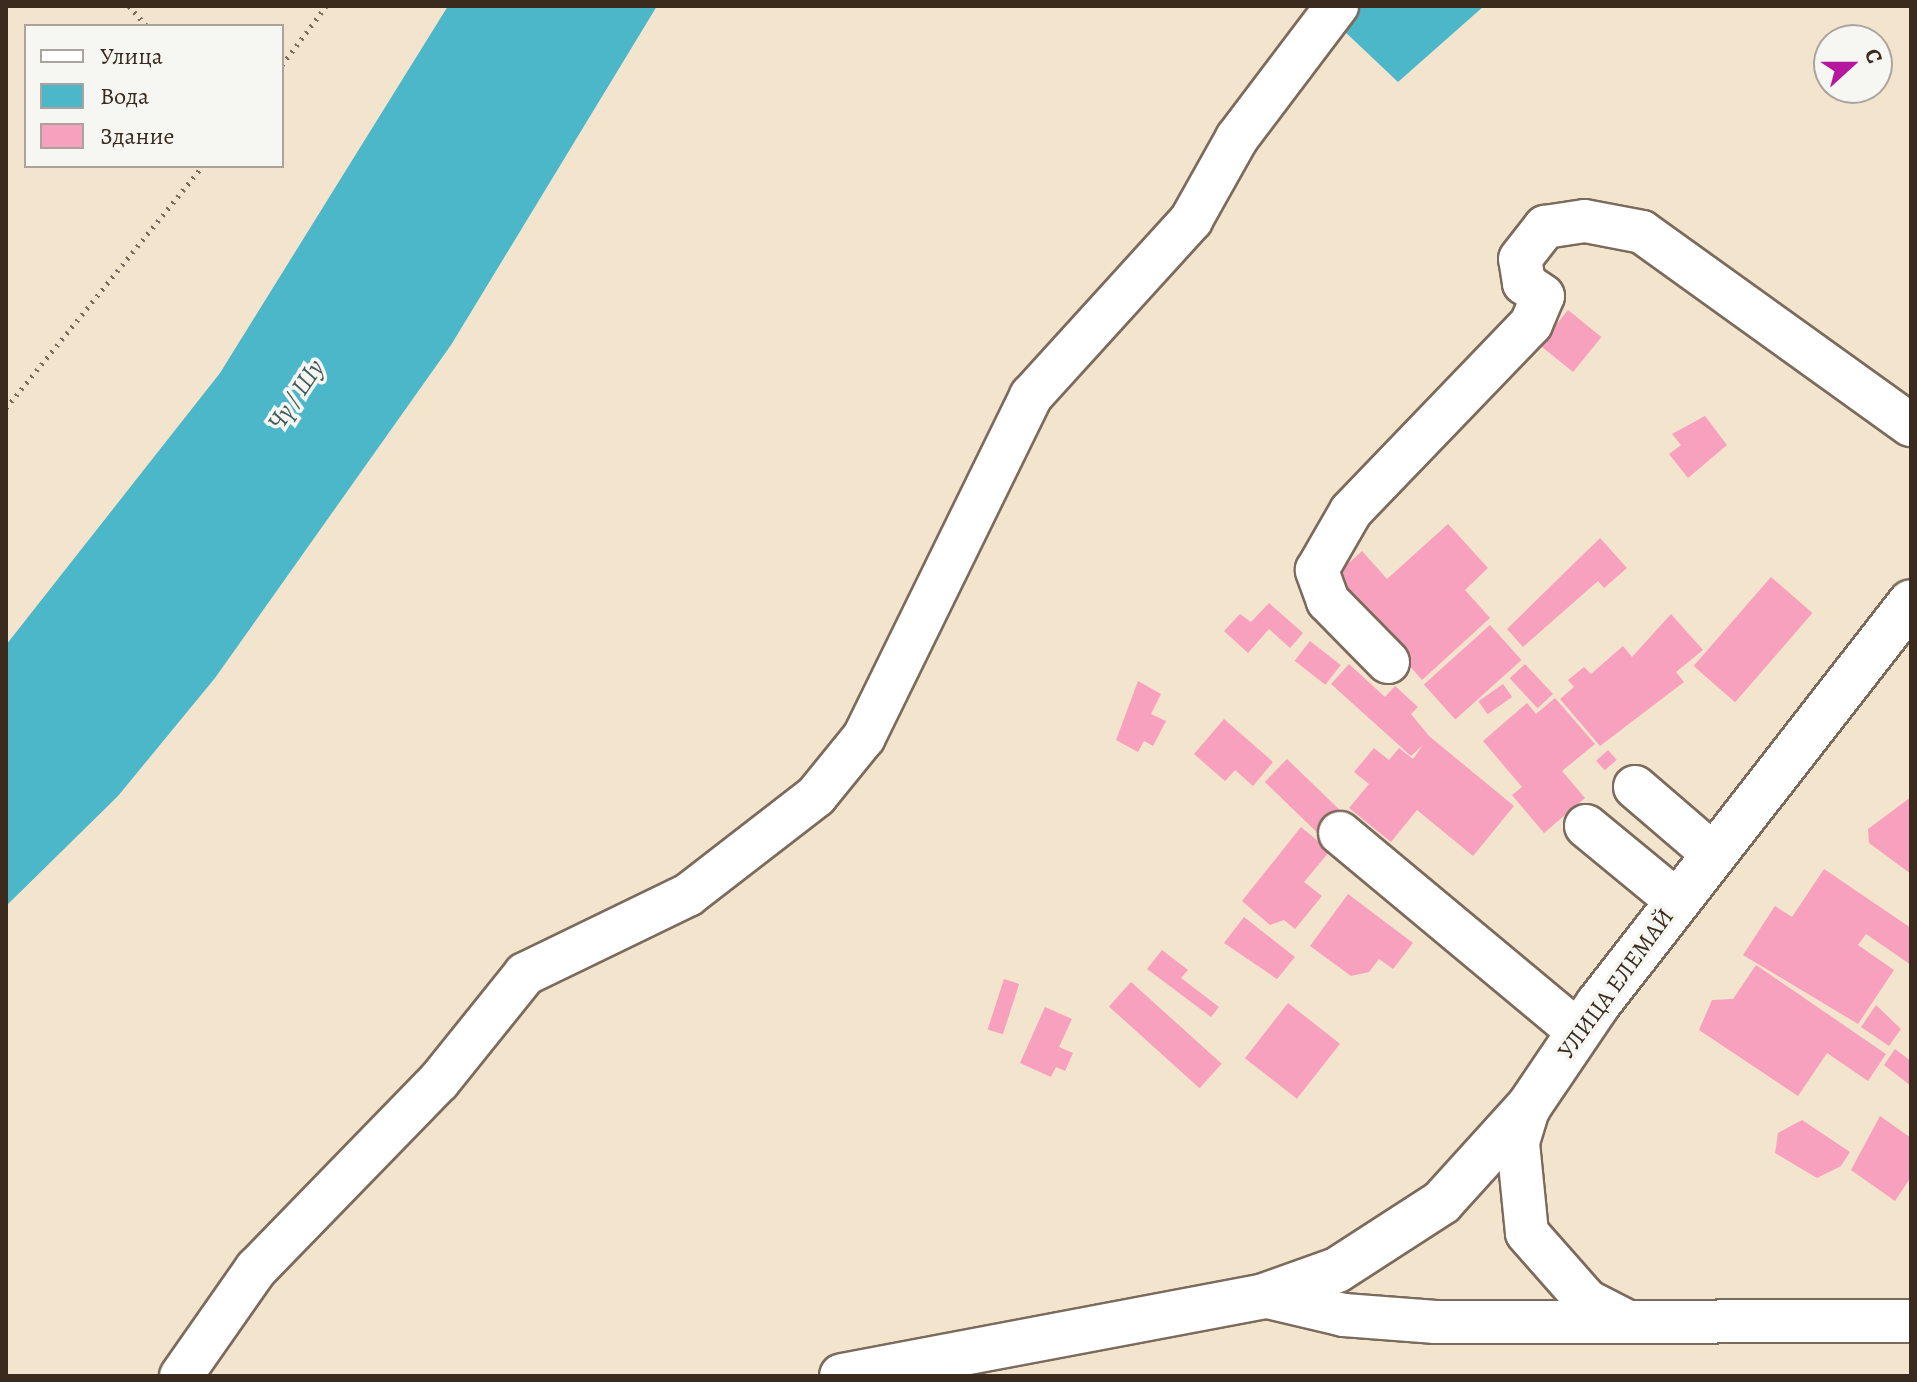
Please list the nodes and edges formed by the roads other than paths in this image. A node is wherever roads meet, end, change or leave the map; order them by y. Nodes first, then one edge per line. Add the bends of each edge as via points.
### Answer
1 (1337, 6) edge
2 (1911, 425) edge
3 (1911, 602) edge
4 (1388, 662) dead end
5 (1635, 787) dead end
6 (1586, 826) dead end
7 (1340, 833) dead end
8 (1713, 854) junction
9 (1677, 901) junction
10 (1579, 1032) junction
11 (1529, 1106) junction
12 (1264, 1296) junction
13 (1911, 1321) edge
14 (1632, 1324) junction
15 (181, 1376) edge
16 (842, 1376) edge

1 - 15 street via 1237,138 1191,220 1031,396 864,737 816,796 688,895 525,974 439,1081 256,1269
2 - 4 street via 1642,232 1585,221 1545,227 1520,259 1524,283 1543,296 1531,324 1351,511 1317,570 1328,601
3 - 8 street, УЛИЦА ЕЛЕМАЙ
5 - 8 street
6 - 9 street
7 - 10 street
8 - 9 street, УЛИЦА ЕЛЕМАЙ
9 - 10 street, УЛИЦА ЕЛЕМАЙ
10 - 11 street, УЛИЦА ЕЛЕМАЙ
11 - 12 street, УЛИЦА ЕЛЕМАЙ via 1442,1202 1337,1270
11 - 14 street via 1518,1143 1527,1233 1587,1301
12 - 14 street via 1359,1316
12 - 16 street, УЛИЦА ЕЛЕМАЙ
13 - 14 street

